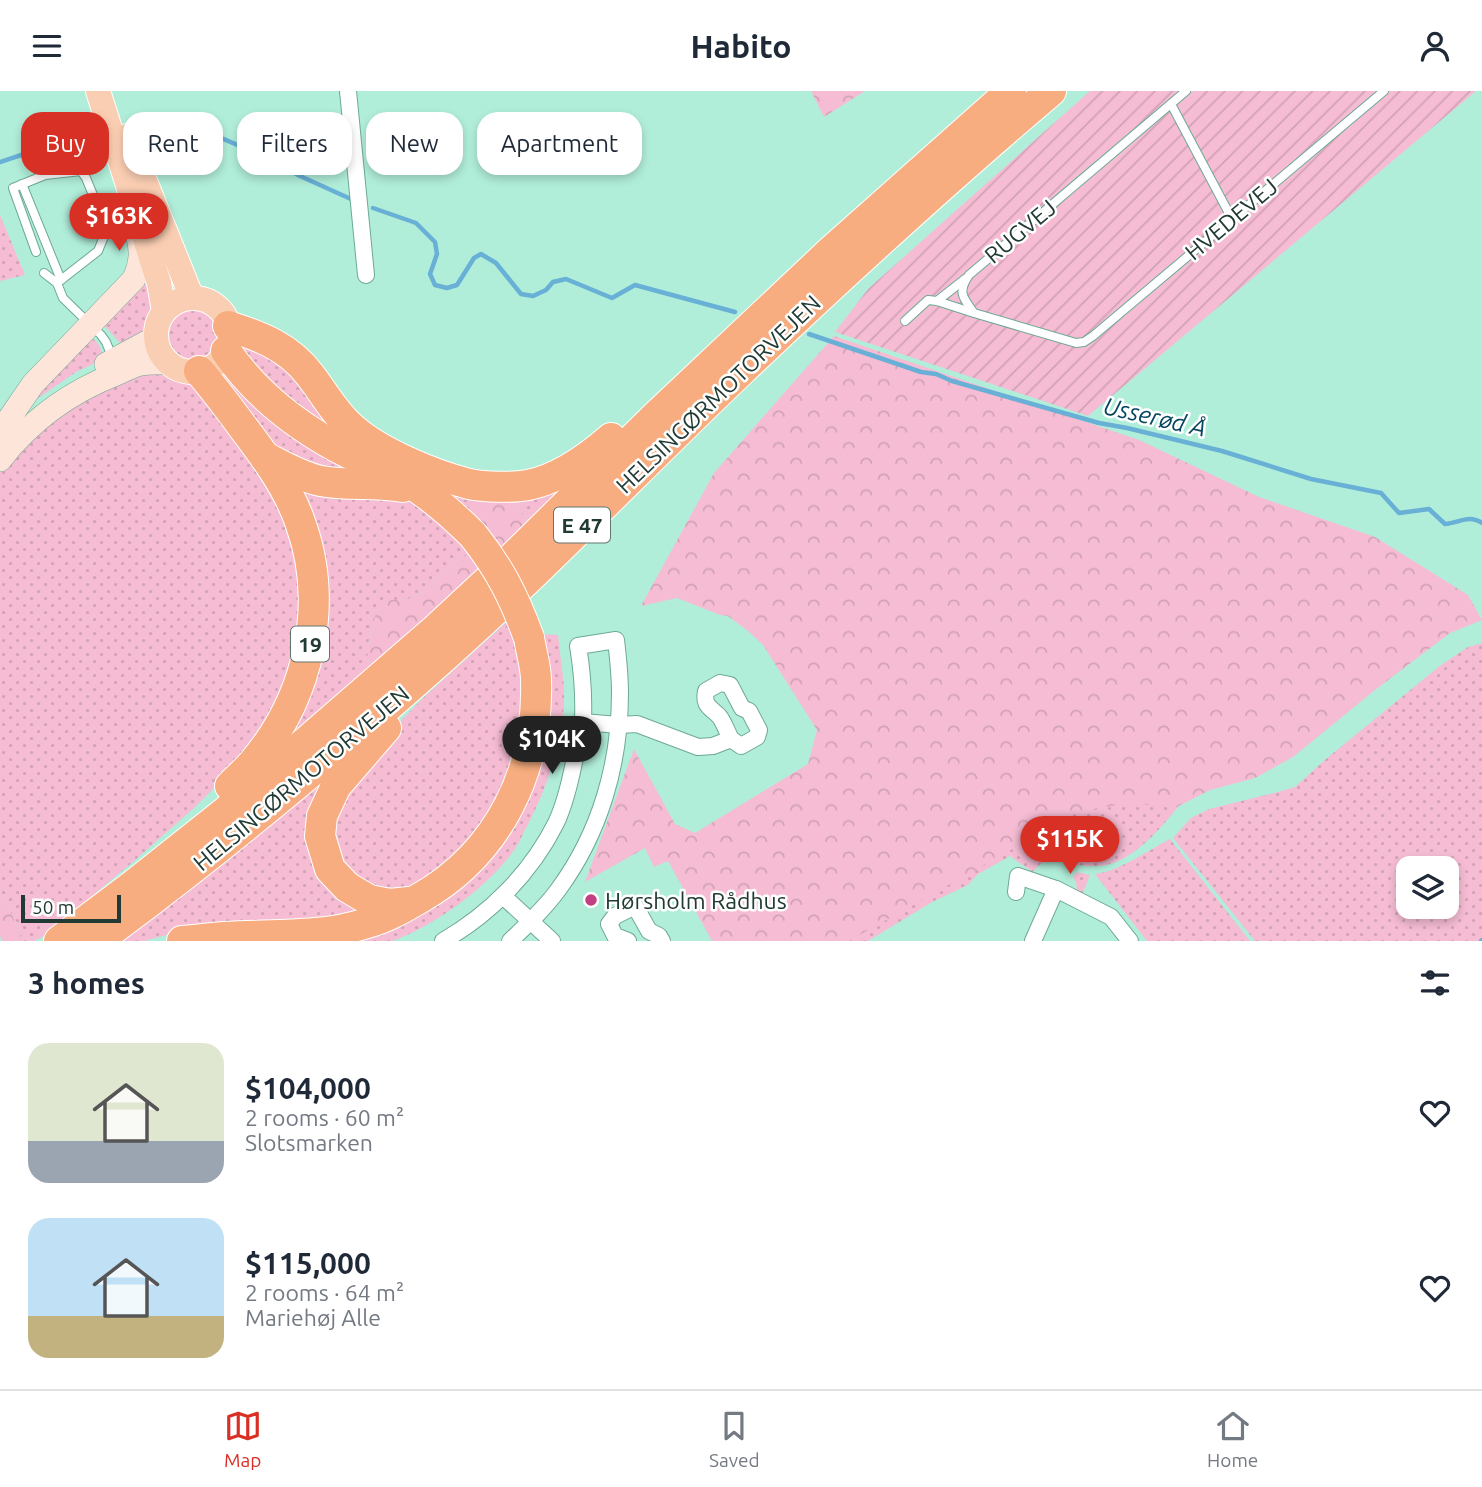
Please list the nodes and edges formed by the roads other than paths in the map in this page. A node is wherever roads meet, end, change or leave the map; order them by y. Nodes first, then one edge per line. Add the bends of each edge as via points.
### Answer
1 (98, 91) edge
2 (110, 91) edge
3 (348, 91) edge
4 (1011, 91) edge
5 (1051, 91) edge
6 (1186, 91) edge
7 (1384, 91) edge
8 (1171, 104) junction
9 (114, 139) junction
10 (109, 145) edge
11 (46, 175) edge
12 (84, 175) edge
13 (125, 179) junction
14 (22, 184) junction
15 (1232, 219) junction
16 (831, 251) junction
17 (36, 252) dead end
18 (44, 273) dead end
19 (366, 275) dead end
20 (967, 277) junction
21 (59, 281) junction
22 (192, 298) junction
23 (936, 300) junction
24 (164, 311) junction
25 (974, 313) junction
26 (905, 321) dead end
27 (90, 324) junction
28 (156, 337) junction
29 (227, 339) junction
30 (168, 362) junction
31 (117, 366) junction
32 (199, 371) junction
33 (0, 432) edge
34 (0, 438) edge
35 (265, 457) junction
36 (0, 460) edge
37 (430, 497) junction
38 (447, 655) junction
39 (582, 722) junction
40 (619, 725) junction
41 (731, 739) dead end
42 (132, 886) junction
43 (1056, 889) junction
44 (1016, 892) dead end
45 (503, 896) junction
46 (416, 900) junction
47 (530, 922) junction
48 (59, 941) edge
49 (97, 941) edge
50 (182, 941) edge
51 (443, 941) edge
52 (510, 941) edge
53 (552, 941) edge
54 (628, 941) edge
55 (662, 941) edge
56 (1033, 941) edge
57 (1130, 941) edge

1 - 9 main road
2 - 22 main road
3 - 19 street
4 - 16 highway, HELSINGØRMOTORVEJEN / E 47
5 - 38 highway, HELSINGØRMOTORVEJEN / E 47 via 850,268
6 - 8 lane, RUGVEJ
7 - 15 lane, HVEDEVEJ
8 - 15 lane
8 - 20 lane, RUGVEJ
9 - 10 lane
9 - 13 main road
11 - 14 lane
12 - 21 lane via 107,229 98,251
13 - 24 main road
13 - 27 street via 142,249 140,264 134,279
14 - 17 lane via 13,188
14 - 21 lane
15 - 25 lane, HVEDEVEJ via 1084,342
16 - 29 highway via 760,302 600,448 576,465 525,486 471,484 410,463 354,430 309,374 275,344 256,335
16 - 42 highway, HELSINGØRMOTORVEJEN / E 47 via 437,628 224,813
18 - 21 lane
20 - 23 lane
20 - 25 lane, RUGVEJ via 961,293
21 - 27 lane via 63,297
22 - 24 main road
22 - 29 main road via 205,300 224,315
23 - 25 lane
23 - 26 lane via 928,300
24 - 28 main road
27 - 31 lane via 106,342
27 - 33 street via 33,384
28 - 30 main road
28 - 31 street
29 - 32 main road via 219,360
29 - 37 highway via 249,381 299,425
30 - 31 street
30 - 32 main road
31 - 34 street via 77,378 52,393
31 - 36 street via 35,422
32 - 35 highway, 19
35 - 37 highway via 321,481 390,485
35 - 42 highway, 19 via 300,520 310,553 314,618 301,680 273,736 253,762
37 - 46 highway, bridge via 473,535 505,580 529,638 536,712 521,781 506,813 462,868
38 - 46 highway via 336,786 322,816 320,836 330,869 346,887 369,900 390,904
38 - 49 highway, HELSINGØRMOTORVEJEN / E 47 via 248,824
39 - 40 street
39 - 40 street via 578,646 616,640
39 - 45 street via 556,822 533,862
40 - 41 street via 637,724 698,747
40 - 47 street via 610,780 596,824 578,860
42 - 48 highway, HELSINGØRMOTORVEJEN / 19
43 - 44 street via 1018,876
43 - 56 street
43 - 57 street via 1111,917
45 - 47 street
45 - 51 street
46 - 50 highway via 370,923 327,932
47 - 52 street
47 - 53 street
54 - 55 street via 615,936 609,925 615,916 635,906 649,931

